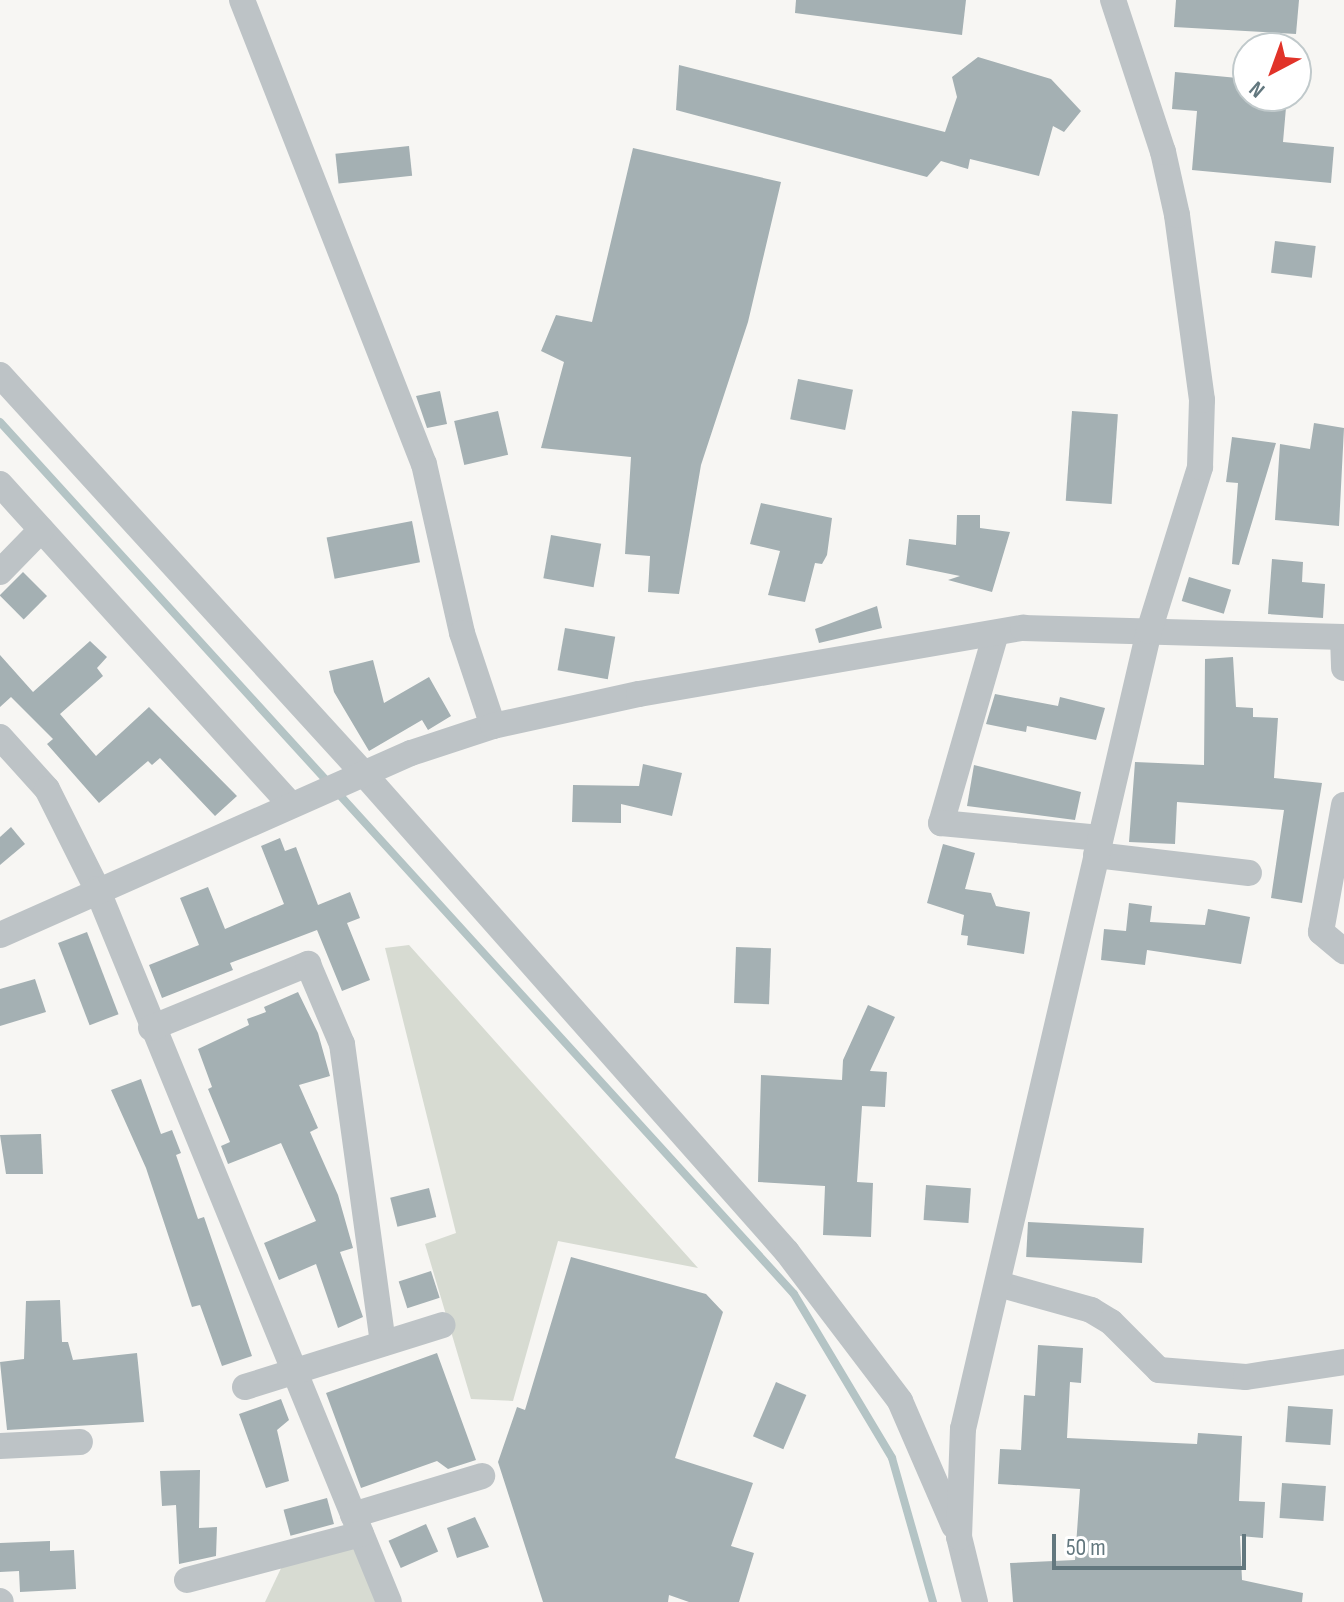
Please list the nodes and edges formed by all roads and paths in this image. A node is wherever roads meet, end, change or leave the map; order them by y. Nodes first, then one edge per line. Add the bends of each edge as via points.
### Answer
1 (242, 0) edge
2 (1113, 0) edge
3 (0, 375) edge
4 (0, 484) edge
5 (41, 530) junction
6 (0, 572) edge
7 (1149, 631) junction
8 (996, 633) junction
9 (1343, 637) edge
10 (1344, 668) edge
11 (493, 726) junction
12 (0, 737) edge
13 (359, 777) junction
14 (300, 802) junction
15 (1344, 805) edge
16 (1098, 846) junction
17 (1249, 873) dead end
18 (97, 889) junction
19 (0, 935) edge
20 (1344, 951) edge
21 (151, 1028) junction
22 (998, 1284) junction
23 (443, 1325) dead end
24 (383, 1343) junction
25 (1344, 1362) edge
26 (293, 1370) junction
27 (245, 1387) dead end
28 (80, 1442) dead end
29 (0, 1446) edge
30 (482, 1476) dead end
31 (357, 1525) junction
32 (959, 1537) junction
33 (187, 1580) dead end
34 (389, 1602) edge
35 (975, 1602) edge

1 - 11 street via 424,464 462,633
2 - 7 street via 1170,183 1202,400 1200,467
3 - 13 street
4 - 5 street
5 - 6 street
5 - 14 street
7 - 8 street via 1023,628
7 - 9 street
7 - 16 street
8 - 11 street via 842,656
8 - 16 street via 941,823
9 - 10 street
11 - 13 street
12 - 18 street via 47,789
13 - 14 street
13 - 32 street via 787,1252 900,1401
14 - 18 street
15 - 20 street via 1321,932
16 - 17 street
16 - 22 street
18 - 19 street
18 - 21 street
21 - 24 street via 308,964 342,1044
21 - 26 street
22 - 25 street via 1091,1310 1111,1322 1159,1370 1246,1377
22 - 32 street via 963,1429
23 - 24 street
24 - 26 street
26 - 27 street
26 - 31 street
28 - 29 street
30 - 31 street
31 - 33 street
31 - 34 street
32 - 35 street

